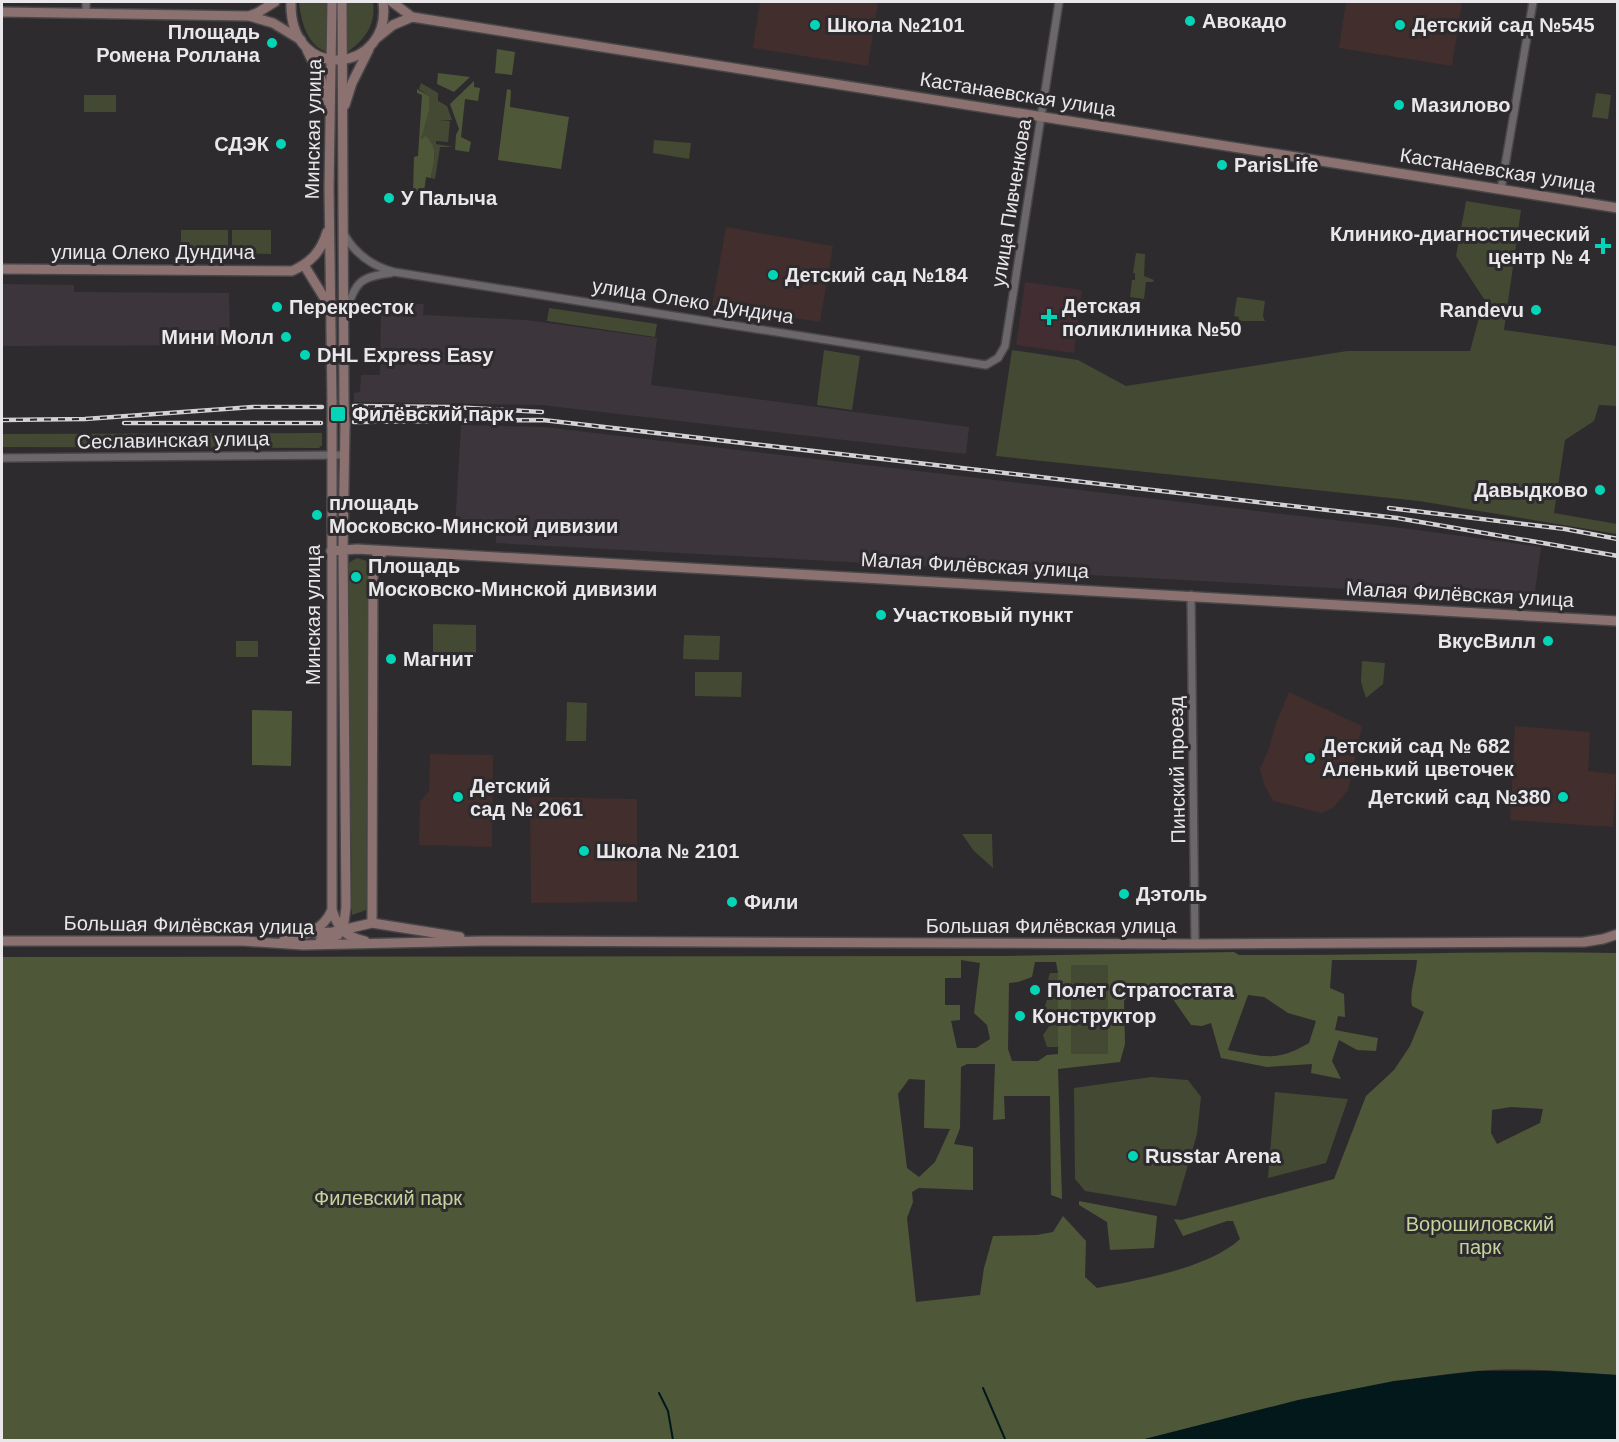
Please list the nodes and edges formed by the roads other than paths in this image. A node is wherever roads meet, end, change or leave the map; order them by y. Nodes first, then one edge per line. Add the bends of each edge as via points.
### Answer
1 (86, 2) edge
2 (275, 2) edge
3 (291, 2) edge
4 (332, 2) edge
5 (342, 2) edge
6 (383, 2) edge
7 (392, 2) edge
8 (1059, 2) edge
9 (1533, 2) edge
10 (2, 12) edge
11 (86, 13) junction
12 (249, 16) junction
13 (412, 17) junction
14 (374, 41) junction
15 (302, 43) junction
16 (337, 60) junction
17 (342, 116) junction
18 (1042, 116) junction
19 (330, 118) junction
20 (1501, 189) junction
21 (1617, 208) edge
22 (330, 224) junction
23 (343, 233) junction
24 (304, 265) junction
25 (2, 269) edge
26 (394, 272) junction
27 (329, 306) junction
28 (344, 319) junction
29 (986, 365) joint
30 (331, 455) junction
31 (344, 455) junction
32 (2, 458) edge
33 (343, 549) junction
34 (386, 550) junction
35 (331, 551) junction
36 (1191, 595) junction
37 (1617, 609) edge
38 (1617, 621) edge
39 (346, 907) junction
40 (333, 910) junction
41 (372, 923) junction
42 (362, 926) junction
43 (342, 930) junction
44 (312, 933) junction
45 (1617, 934) edge
46 (483, 940) junction
47 (2, 941) edge
48 (278, 942) junction
49 (376, 944) junction
50 (1195, 944) junction
51 (303, 945) junction

1 - 11 street
2 - 12 street
3 - 15 street
4 - 16 street, Минская улица
5 - 16 street, Минская улица
6 - 14 street via 384,19
7 - 13 street, Кастанаевская улица
8 - 18 street, улица Пивченкова
9 - 20 street
10 - 11 street
11 - 12 street
12 - 15 street via 273,23
13 - 14 street via 393,25
13 - 18 street, Кастанаевская улица
14 - 16 street via 362,52
14 - 17 street via 352,82
15 - 16 street via 316,55
15 - 19 street via 321,79
16 - 17 street, Минская улица
16 - 19 street, Минская улица
17 - 23 street, Минская улица
18 - 20 street, Кастанаевская улица
18 - 29 street, улица Пивченкова via 1005,346 998,358
19 - 22 street, Минская улица
20 - 21 street, Кастанаевская улица
22 - 24 street via 319,252
22 - 27 street, Минская улица
23 - 26 street, улица Олеко Дундича via 359,255
23 - 28 street, Минская улица
24 - 25 street, улица Олеко Дундича via 292,271
24 - 27 street
26 - 28 street, улица Олеко Дундича via 367,277 359,283
26 - 29 street, улица Олеко Дундича
27 - 30 street, Минская улица, bridge
28 - 31 street, Минская улица, bridge
30 - 31 street, Сеславинская улица
30 - 32 street, Сеславинская улица
30 - 35 street, Минская улица
31 - 33 street, Минская улица
33 - 34 street, Малая Филёвская улица
33 - 35 street, Малая Филёвская улица
33 - 39 street, Минская улица
34 - 36 street, Малая Филёвская улица
34 - 41 street via 376,556 373,566
35 - 40 street, Минская улица
36 - 38 street, Малая Филёвская улица
36 - 50 street, Пинский проезд
37 - 38 street
39 - 42 street
39 - 43 street, Минская улица
40 - 43 street, Большая Филёвская улица
40 - 44 street
41 - 42 street, Большая Филёвская улица
41 - 46 street, Большая Филёвская улица
42 - 43 street, Большая Филёвская улица
43 - 44 street, Большая Филёвская улица
43 - 49 street, Большая Филёвская улица via 352,938
43 - 51 street via 332,938
44 - 48 street
45 - 50 street, Большая Филёвская улица via 1584,942
46 - 49 street, Большая Филёвская улица
46 - 50 street, Большая Филёвская улица
47 - 48 street, Большая Филёвская улица
48 - 51 street, Большая Филёвская улица
49 - 51 street, Большая Филёвская улица

